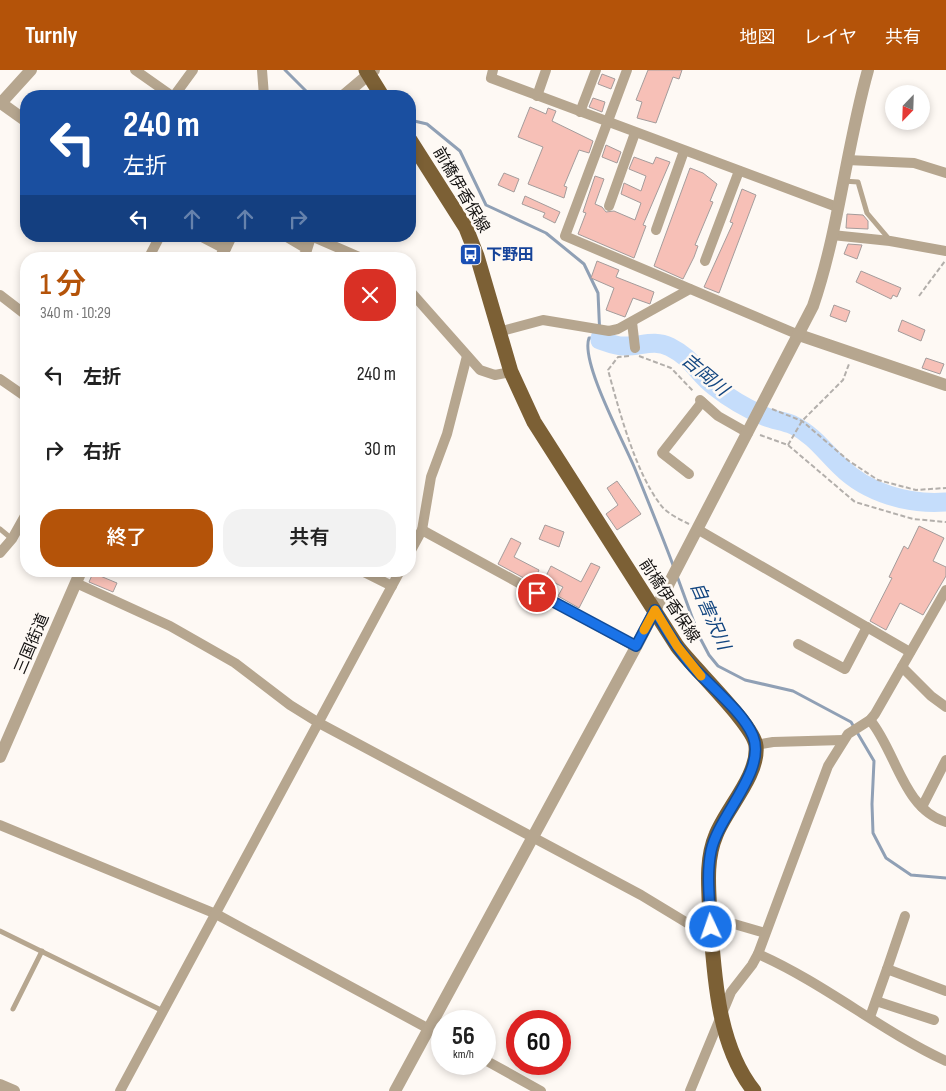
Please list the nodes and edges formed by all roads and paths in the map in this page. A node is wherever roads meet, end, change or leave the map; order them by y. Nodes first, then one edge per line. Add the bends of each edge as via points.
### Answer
1 (31, 70) edge
2 (135, 70) edge
3 (192, 70) edge
4 (262, 70) edge
5 (493, 70) edge
6 (546, 70) edge
7 (596, 70) edge
8 (627, 70) edge
9 (868, 70) edge
10 (370, 72) edge
11 (164, 90) edge
12 (177, 90) edge
13 (264, 90) edge
14 (350, 90) edge
15 (379, 90) edge
16 (537, 96) junction
17 (0, 103) edge
18 (580, 112) junction
19 (20, 117) edge
20 (607, 122) junction
21 (635, 133) junction
22 (416, 149) edge
23 (684, 151) junction
24 (847, 160) junction
25 (739, 171) junction
26 (946, 173) edge
27 (843, 181) junction
28 (609, 206) dead end
29 (837, 207) junction
30 (656, 230) dead end
31 (832, 235) junction
32 (890, 240) junction
33 (214, 242) edge
34 (296, 242) edge
35 (309, 242) edge
36 (325, 242) edge
37 (225, 248) edge
38 (307, 249) junction
39 (946, 251) edge
40 (305, 252) edge
41 (347, 252) edge
42 (946, 259) edge
43 (705, 261) dead end
44 (690, 289) junction
45 (0, 295) edge
46 (918, 296) dead end
47 (416, 298) edge
48 (20, 310) edge
49 (632, 322) junction
50 (498, 332) junction
51 (799, 335) junction
52 (635, 348) dead end
53 (853, 354) junction
54 (467, 356) junction
55 (511, 372) junction
56 (0, 379) edge
57 (946, 385) edge
58 (20, 392) edge
59 (701, 401) junction
60 (761, 407) junction
61 (802, 422) junction
62 (750, 429) junction
63 (788, 445) junction
64 (689, 474) dead end
65 (946, 488) edge
66 (946, 522) edge
67 (20, 525) edge
68 (0, 529) edge
69 (697, 529) junction
70 (422, 530) junction
71 (12, 539) junction
72 (416, 541) edge
73 (0, 554) edge
74 (78, 577) edge
75 (374, 577) edge
76 (397, 577) edge
77 (392, 586) junction
78 (946, 590) edge
79 (655, 610) junction
80 (866, 627) junction
81 (798, 644) dead end
82 (636, 646) junction
83 (910, 652) junction
84 (902, 667) junction
85 (946, 707) edge
86 (868, 722) junction
87 (319, 723) junction
88 (845, 737) junction
89 (756, 745) junction
90 (0, 758) edge
91 (946, 760) edge
92 (922, 807) junction
93 (946, 822) edge
94 (0, 825) edge
95 (532, 837) junction
96 (216, 914) junction
97 (905, 916) dead end
98 (710, 917) junction
99 (0, 930) edge
100 (765, 933) junction
101 (712, 938) junction
102 (42, 951) junction
103 (758, 954) junction
104 (887, 970) junction
105 (946, 991) edge
106 (876, 1001) junction
107 (13, 1009) dead end
108 (163, 1011) junction
109 (722, 1011) junction
110 (870, 1017) junction
111 (934, 1020) dead end
112 (429, 1028) junction
113 (946, 1061) edge
114 (496, 1066) edge
115 (0, 1085) edge
116 (14, 1091) edge
117 (120, 1091) edge
118 (395, 1091) edge
119 (541, 1091) edge
120 (690, 1091) edge
121 (754, 1091) edge

1 - 17 street
2 - 11 street
3 - 12 street
4 - 13 street
5 - 16 street via 491,78
6 - 16 street
7 - 18 street
8 - 20 street
9 - 24 street
10 - 14 street
10 - 15 main road
16 - 18 street
17 - 19 street
18 - 20 street
20 - 21 street
20 - 44 street via 565,236
21 - 23 street
21 - 28 street
22 - 50 main road, 前橋伊香保線 via 466,228
23 - 25 street
23 - 30 street
24 - 26 street via 914,163
24 - 27 street
25 - 29 street
25 - 43 street
27 - 29 street
27 - 32 lane via 858,182 867,213
29 - 31 street
31 - 32 street
31 - 51 street via 821,282
32 - 39 street
33 - 37 street
34 - 38 street
35 - 38 street
36 - 41 street
38 - 40 street
42 - 46 path
44 - 49 street
44 - 51 street
45 - 48 street
47 - 54 street
49 - 50 street via 609,331 543,320
49 - 52 street
50 - 55 main road, 前橋伊香保線
51 - 53 street
51 - 60 street
53 - 57 street
53 - 61 path via 843,380
54 - 55 street via 488,374
54 - 70 street via 447,434 431,477
55 - 79 main road, 前橋伊香保線 via 534,422
56 - 58 street
59 - 62 street via 718,416
59 - 64 street via 662,453
59 - 69 path via 671,368 637,355 618,357 608,370 622,421 660,505
60 - 61 path
60 - 62 street
61 - 63 path
61 - 65 path via 878,480 916,490
62 - 63 path
62 - 69 street
63 - 66 path via 854,502 912,519
67 - 71 street
68 - 71 lane
69 - 79 street
69 - 80 street
70 - 72 street
70 - 82 street
71 - 73 street
74 - 87 street via 236,663
74 - 90 street, 三国街道
75 - 77 street
76 - 77 street
77 - 87 street
78 - 83 street
79 - 82 street
79 - 89 main road, 前橋伊香保線 via 692,666 743,720
80 - 81 street via 844,669
80 - 83 street
82 - 95 street
83 - 84 street
84 - 85 street
84 - 86 street
86 - 88 street
86 - 92 street via 880,732 912,797
87 - 95 street
87 - 96 street
88 - 89 street
88 - 100 street via 821,782
89 - 98 main road via 753,767 720,825 711,851 708,869
91 - 92 street
92 - 93 street
94 - 96 street
95 - 101 street via 641,895
95 - 112 street
96 - 108 street
96 - 112 street
97 - 104 street
98 - 100 street
98 - 101 main road
99 - 102 lane
100 - 103 street
101 - 109 main road via 716,989
102 - 107 lane
102 - 108 lane
103 - 109 street via 731,992
103 - 110 street
104 - 105 street
104 - 106 street
106 - 110 street
106 - 111 street
108 - 117 street
109 - 120 street
109 - 121 main road via 727,1037
110 - 113 street
112 - 118 street
114 - 119 street
115 - 116 street

